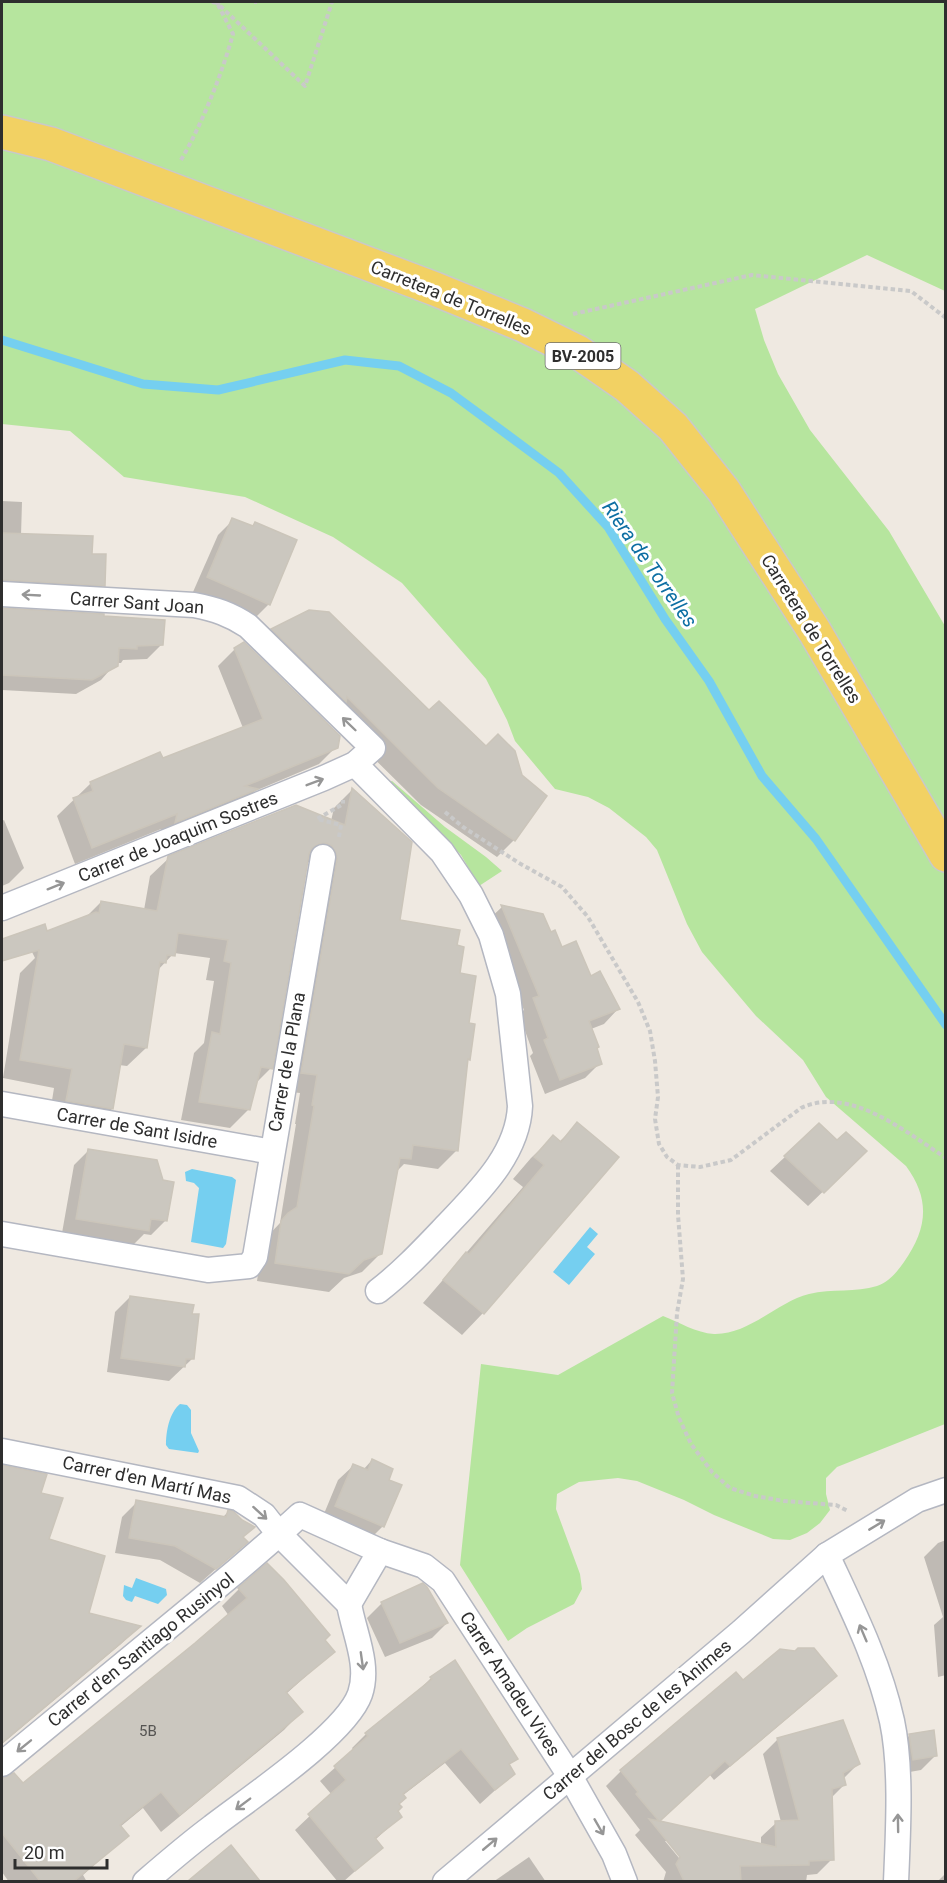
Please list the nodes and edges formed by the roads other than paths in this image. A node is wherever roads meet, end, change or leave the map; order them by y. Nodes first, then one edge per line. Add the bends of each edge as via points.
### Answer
1 (2, 132) edge
2 (2, 594) edge
3 (355, 764) junction
4 (945, 855) edge
5 (323, 857) road end
6 (2, 908) edge
7 (2, 1104) edge
8 (272, 1152) junction
9 (2, 1234) edge
10 (378, 1291) dead end
11 (2, 1451) edge
12 (945, 1490) edge
13 (279, 1534) junction
14 (380, 1551) junction
15 (827, 1555) junction
16 (350, 1604) junction
17 (2, 1764) edge
18 (570, 1776) junction
19 (145, 1881) edge
20 (445, 1881) edge
21 (625, 1881) edge
22 (896, 1881) edge

1 - 4 main road, Carretera de Torrelles / BV-2005 via 51,144 435,288 578,352 627,386 673,428 746,524 815,632
3 -> 2 street, Carrer Sant Joan via 373,748 248,626 232,616 194,605
6 -> 3 street, Carrer de Joaquim Sostres
3 - 10 street via 442,852 481,915 508,994 520,1107 515,1134 484,1185 416,1259
5 - 8 street, Carrer de la Plana
7 - 8 street, Carrer de Sant Isidre
8 - 9 street, Carrer de la Plana via 255,1257 249,1266 208,1269
11 -> 13 street, Carrer d'en Martí Mas via 238,1498 264,1515
15 -> 12 street, Carrer del Bosc de les Ànimes via 916,1500
13 - 14 street, Carrer d'en Santiago Rusinyol via 300,1515
13 - 16 street, Carrer d'en Martí Mas
13 -> 17 street, Carrer d'en Santiago Rusinyol
14 - 16 street
14 - 18 street, Carrer Amadeu Vives via 424,1566 443,1581
15 - 18 street, Carrer del Bosc de les Ànimes
22 -> 15 street via 898,1832 892,1723 865,1636
16 -> 19 street via 364,1676 350,1712 290,1768
20 -> 18 street, Carrer del Bosc de les Ànimes
18 -> 21 street, Carrer Amadeu Vives

